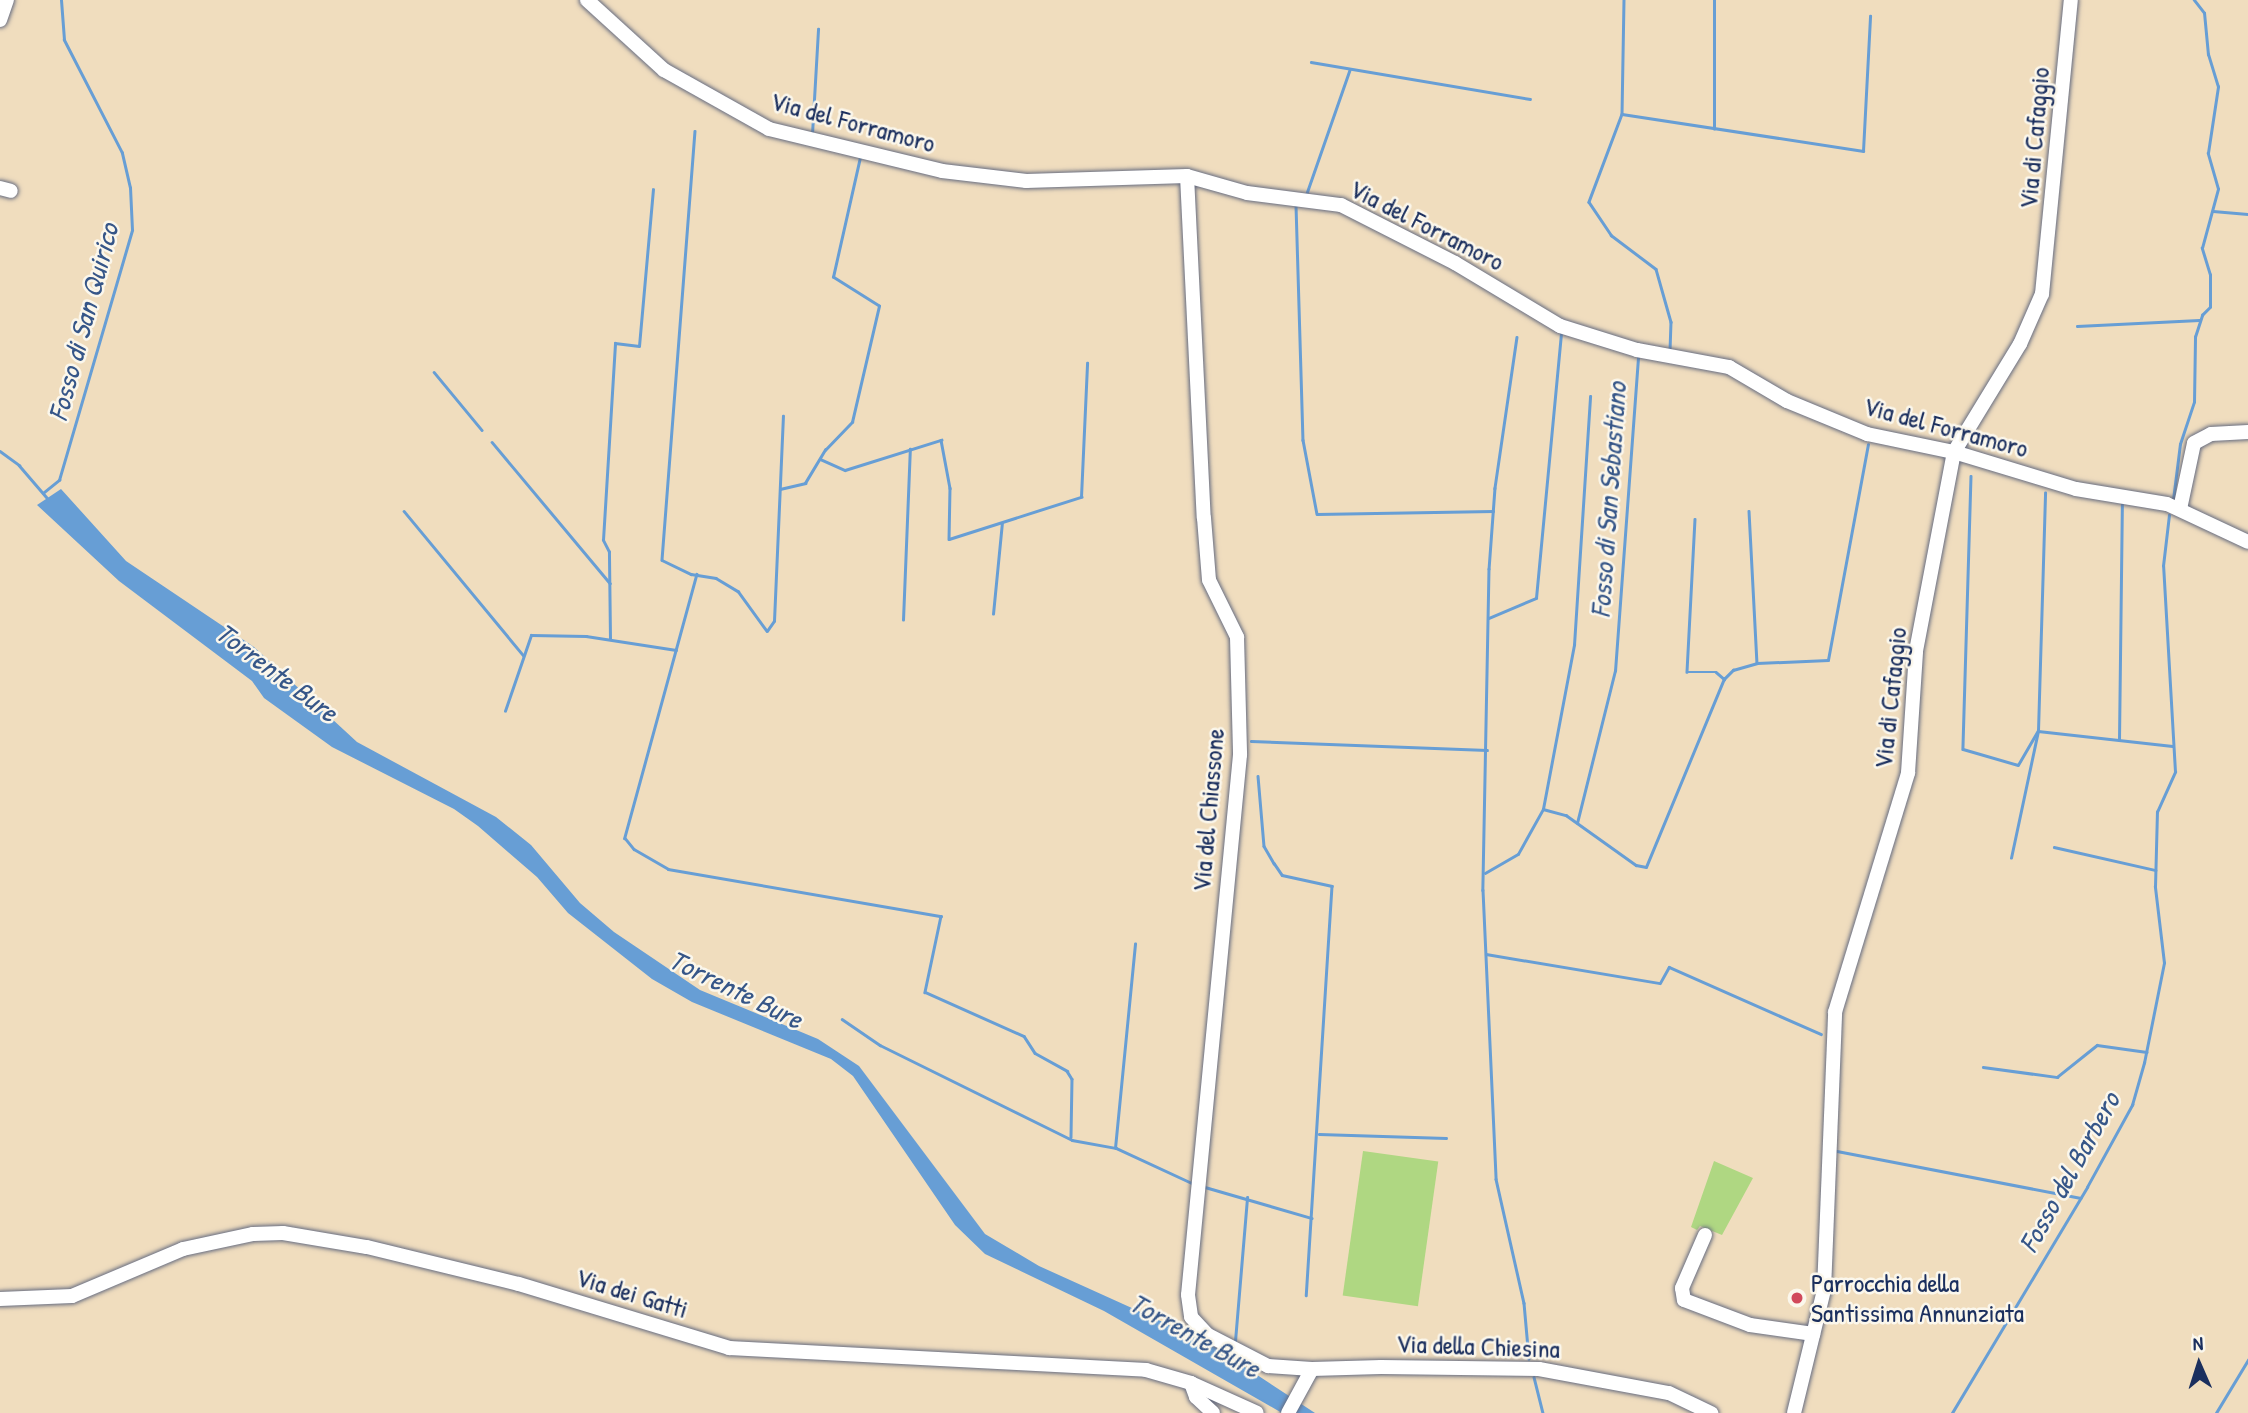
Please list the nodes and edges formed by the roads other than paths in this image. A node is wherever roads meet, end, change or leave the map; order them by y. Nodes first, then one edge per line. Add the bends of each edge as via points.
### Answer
1 (7, 0) edge
2 (587, 0) edge
3 (2071, 0) edge
4 (0, 20) edge
5 (1187, 176) junction
6 (2248, 432) edge
7 (1954, 452) junction
8 (2180, 509) junction
9 (2248, 542) edge
10 (1705, 1235) dead end
11 (0, 1299) edge
12 (1813, 1335) junction
13 (1312, 1369) junction
14 (1191, 1382) junction
15 (1213, 1413) edge
16 (1258, 1413) edge
17 (1287, 1413) edge
18 (1711, 1413) edge
19 (1794, 1413) edge

1 - 4 street
2 - 5 street, Via del Forramoro via 663,70 769,129 877,158 1014,180
3 - 7 street, Via di Cafaggio via 2042,294 2020,344
5 - 7 street, Via del Forramoro via 1247,193 1341,205 1455,263 1560,327 1637,350 1729,367 1787,401 1867,434
5 - 13 street, Via del Chiassone via 1203,518 1209,580 1237,637 1240,755 1188,1295 1191,1317 1208,1335 1268,1366
6 - 8 street via 2211,434 2194,443
7 - 8 street, Via del Forramoro via 2076,489
7 - 12 street, Via di Cafaggio via 1916,651 1908,773 1834,1017 1825,1286
8 - 9 street, Via del Forramoro
10 - 12 street via 1683,1285 1684,1300 1750,1325
11 - 14 street, Via dei Gatti via 72,1296 183,1249 253,1234 283,1233 368,1247 519,1284 729,1348 1146,1370
12 - 19 street, Via di Cafaggio
13 - 17 street
13 - 18 street, Via della Chiesina via 1539,1368 1669,1393
14 - 15 street via 1196,1397
14 - 16 street, Via dei Gatti

